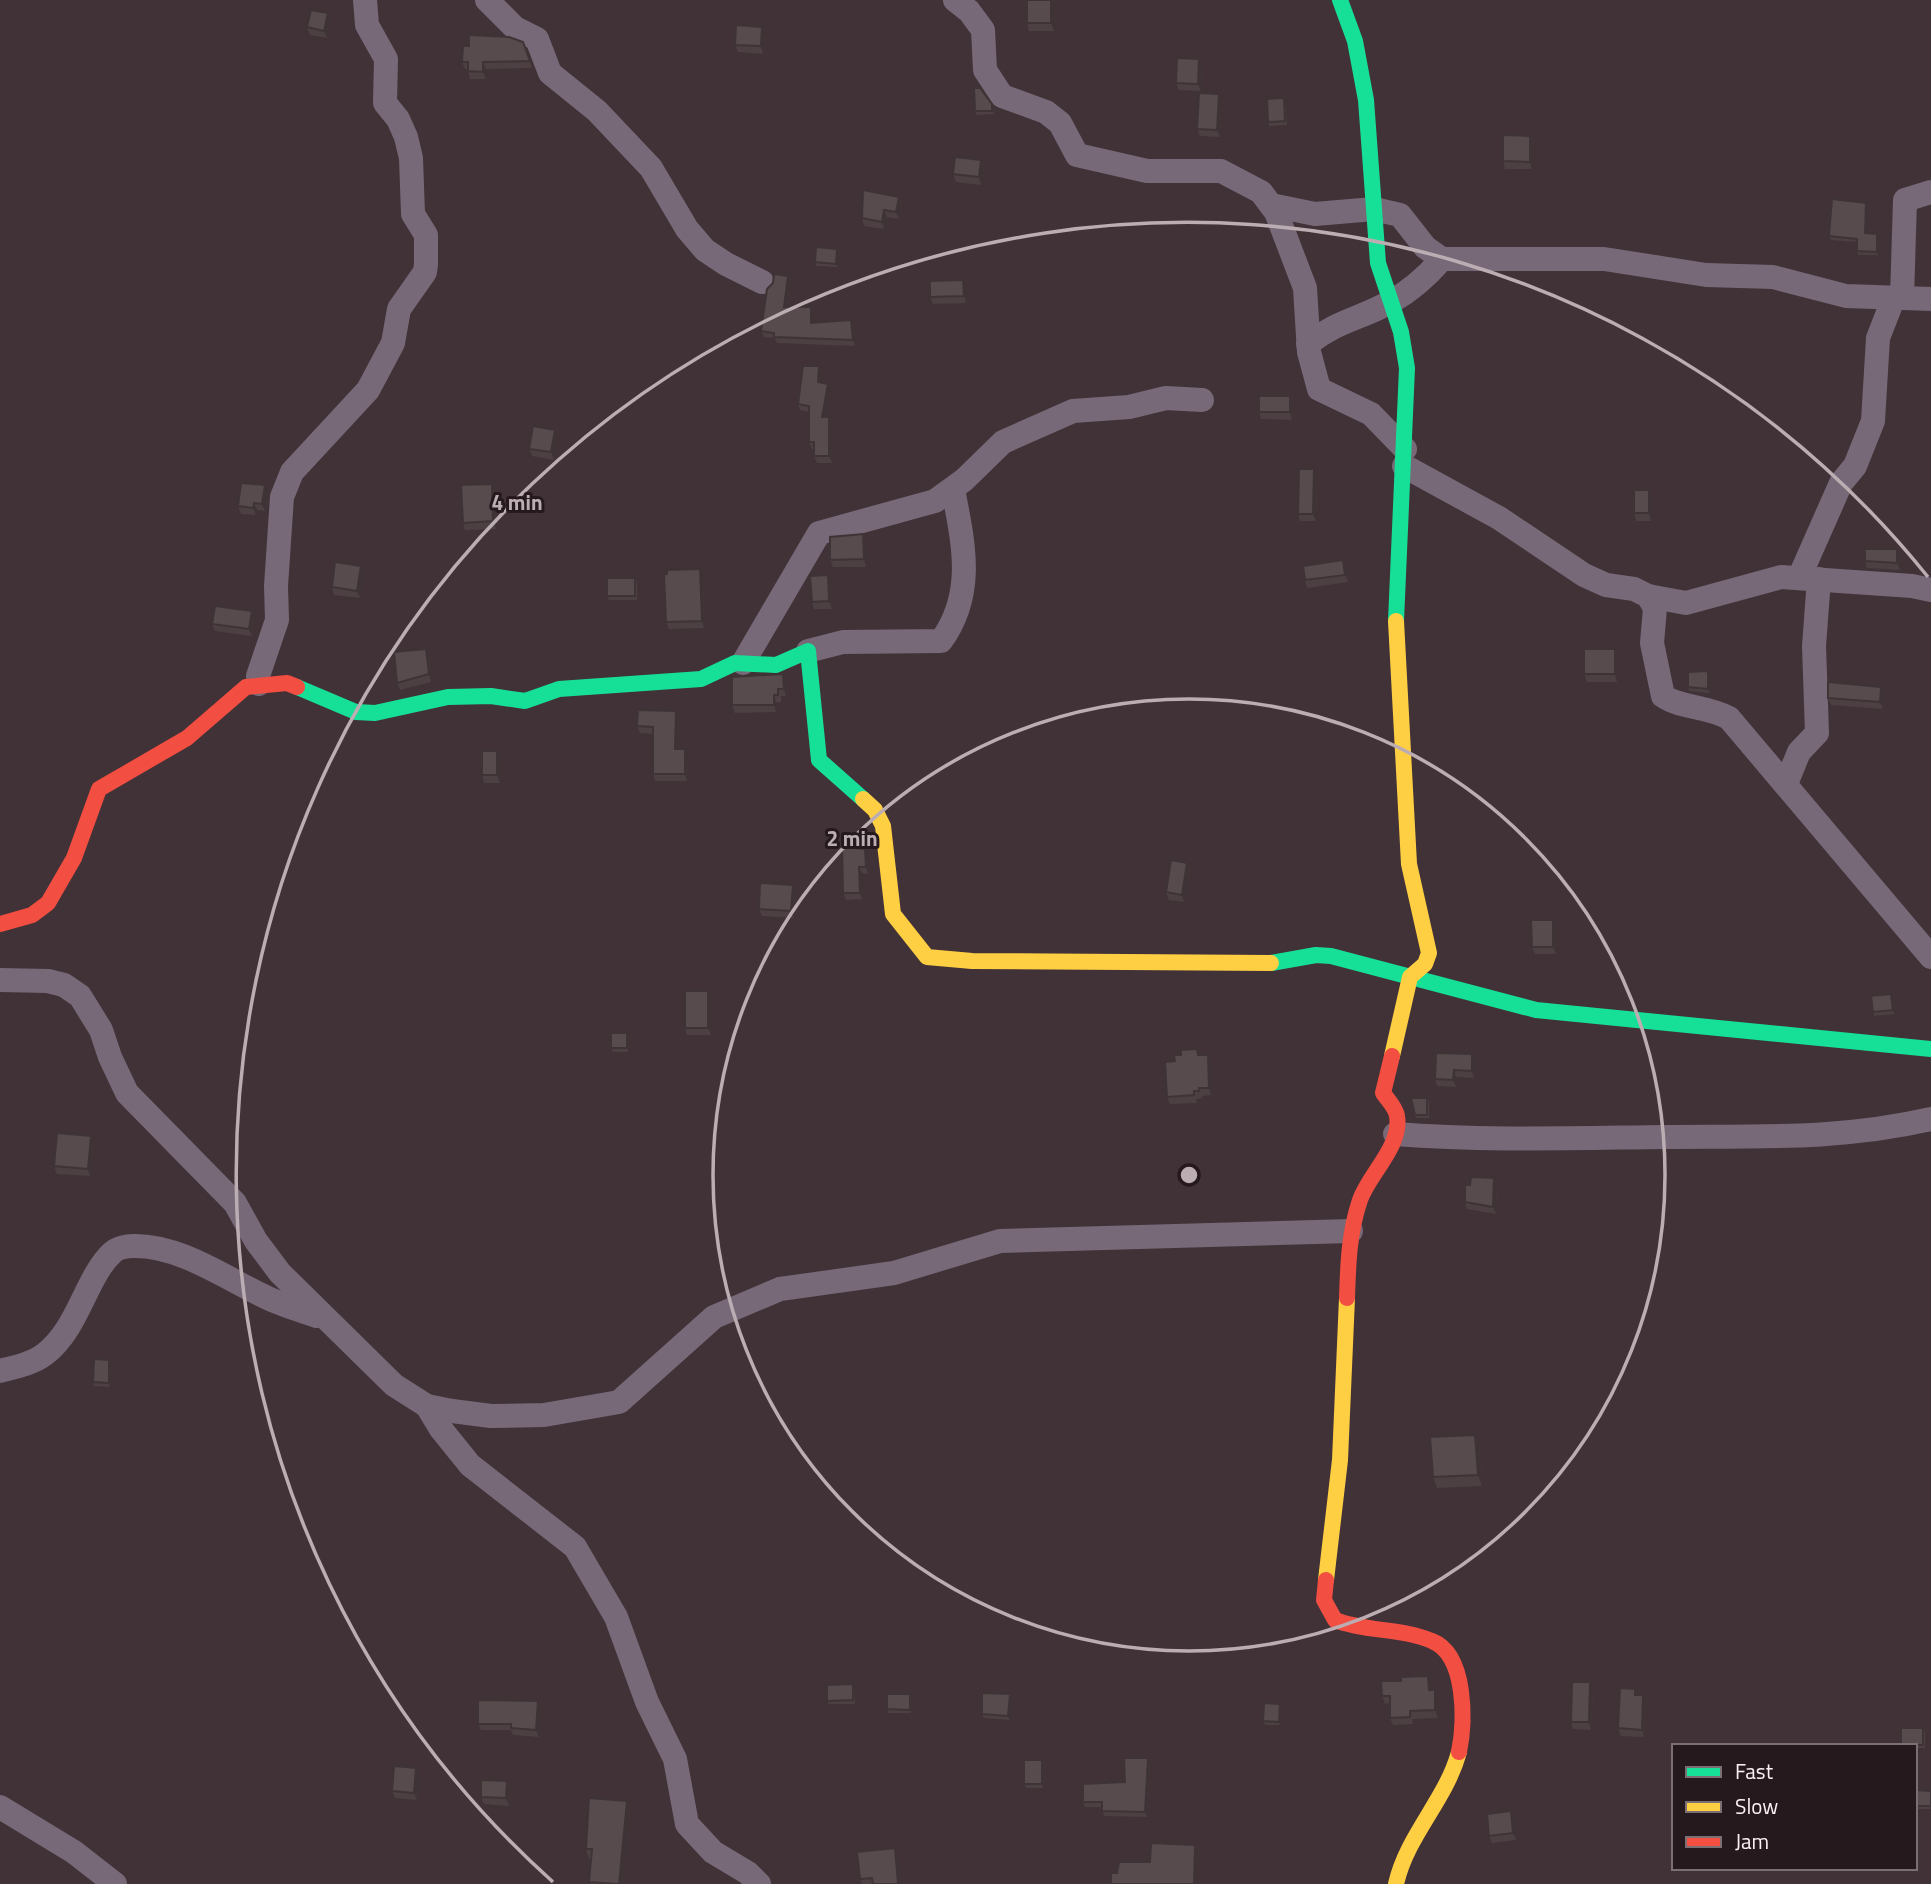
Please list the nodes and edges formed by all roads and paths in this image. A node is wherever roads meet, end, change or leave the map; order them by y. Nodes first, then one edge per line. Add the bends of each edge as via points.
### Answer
1 (365, 0) edge
2 (487, 0) edge
3 (955, 0) edge
4 (1340, 0) edge
5 (1931, 192) edge
6 (1271, 205) junction
7 (1374, 209) junction
8 (1442, 259) junction
9 (762, 282) dead end
10 (1898, 298) junction
11 (1931, 299) edge
12 (1391, 302) junction
13 (1308, 344) junction
14 (1202, 400) dead end
15 (1405, 457) junction
16 (953, 489) junction
17 (1809, 578) junction
18 (1931, 590) edge
19 (1648, 596) junction
20 (808, 651) junction
21 (743, 663) junction
22 (259, 684) junction
23 (1786, 784) junction
24 (0, 924) edge
25 (1931, 957) edge
26 (1410, 977) junction
27 (0, 980) edge
28 (1931, 1049) edge
29 (1931, 1119) edge
30 (1395, 1134) junction
31 (1351, 1231) junction
32 (328, 1320) junction
33 (0, 1371) edge
34 (427, 1406) junction
35 (0, 1807) edge
36 (115, 1884) edge
37 (759, 1884) edge
38 (1396, 1884) edge

1 - 22 street via 366,24 386,59 385,103 398,119 411,158 413,214 426,235 425,272 399,309 393,343 368,390 292,472 282,497 277,620
2 - 9 street via 514,29 537,39 550,73 597,111 652,168 687,229 705,250
3 - 6 street via 983,30 985,70 1002,96 1046,112 1060,123 1077,155 1147,171 1221,171 1261,192
4 - 7 street via 1365,92
5 - 10 street via 1905,200
6 - 7 street via 1315,214
6 - 13 street via 1305,288
7 - 8 street via 1400,215 1425,247
7 - 12 street via 1378,263
8 - 10 street via 1604,259 1706,275 1773,277 1846,296
8 - 12 street
10 - 11 street
10 - 17 street via 1878,338 1873,421 1855,466 1841,483
12 - 13 street via 1328,328
12 - 15 street via 1407,368
13 - 15 street via 1319,389 1371,414
14 - 16 street via 1166,398 1129,407 1073,411 1003,442
15 - 19 street via 1584,575
15 - 26 street via 1395,645 1409,864 1429,953 1425,964
16 - 20 street via 966,557 956,620 941,641 843,642
16 - 21 street via 935,501 819,533
17 - 18 street
17 - 19 street via 1781,578 1686,603
17 - 23 street via 1816,733 1799,752
19 - 23 street via 1655,608 1652,643 1663,696 1729,718
20 - 21 street via 776,664
20 - 26 street via 819,760 874,810 883,826 893,914 928,957 1274,963 1316,955 1363,962
21 - 22 street via 701,679 559,689 525,701 448,697 375,713 356,712 287,683
22 - 24 street via 246,687 167,751 99,789 74,858 48,902 32,915
23 - 25 street
26 - 28 street via 1536,1010
26 - 30 street via 1382,1093 1397,1114
27 - 32 street via 48,981 80,996 101,1030 127,1093 219,1186 280,1273
29 - 30 street via 1835,1134 1747,1139 1474,1140
30 - 31 street via 1360,1199
31 - 34 street via 1000,1241 894,1273 780,1289 714,1317 619,1402 544,1415 491,1416
31 - 38 street via 1340,1460 1324,1600 1335,1620 1348,1625 1433,1641 1453,1663 1461,1695 1457,1759 1405,1854
32 - 33 street via 196,1263 131,1246 115,1250 104,1262 66,1332 45,1354
32 - 34 street via 394,1385
34 - 37 street via 470,1465 575,1546 616,1617 647,1702 675,1759 687,1824 713,1852
35 - 36 street via 74,1852

